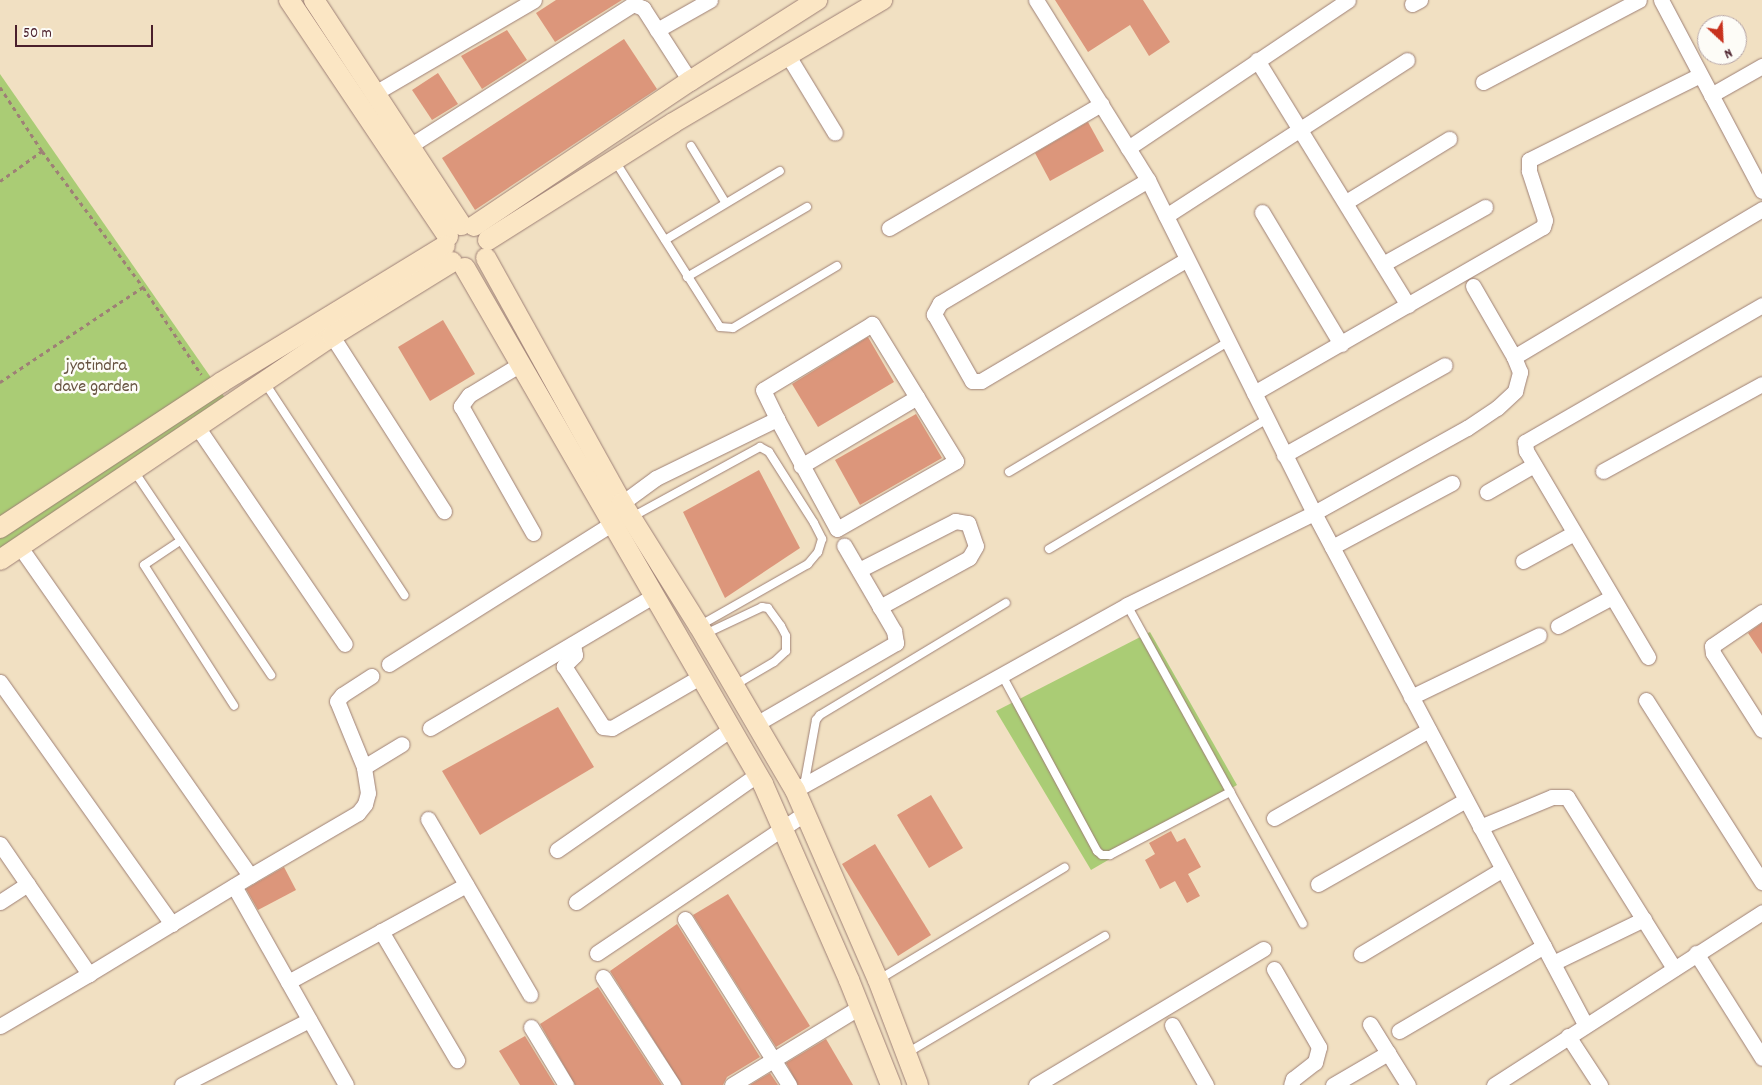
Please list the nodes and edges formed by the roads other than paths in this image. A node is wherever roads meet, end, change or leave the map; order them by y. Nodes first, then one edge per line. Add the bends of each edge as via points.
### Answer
1 (289, 0) edge
2 (314, 0) edge
3 (534, 0) edge
4 (710, 0) edge
5 (882, 0) edge
6 (1036, 0) edge
7 (1348, 0) edge
8 (1640, 0) edge
9 (1661, 0) edge
10 (810, 2) edge
11 (657, 30) junction
12 (787, 54) junction
13 (1257, 60) junction
14 (1407, 60) dead end
15 (1762, 66) edge
16 (1700, 75) junction
17 (690, 81) junction
18 (1483, 82) dead end
19 (375, 93) junction
20 (1711, 95) junction
21 (1101, 104) junction
22 (1302, 130) junction
23 (835, 133) dead end
24 (1448, 139) dead end
25 (411, 145) junction
26 (691, 146) dead end
27 (1128, 148) junction
28 (614, 159) junction
29 (1756, 166) edge
30 (780, 171) dead end
31 (1148, 180) junction
32 (1762, 191) edge
33 (725, 202) junction
34 (1346, 202) junction
35 (808, 207) dead end
36 (1485, 208) dead end
37 (1762, 209) edge
38 (1262, 212) dead end
39 (1166, 216) junction
40 (890, 228) dead end
41 (665, 240) junction
42 (458, 244) junction
43 (487, 249) junction
44 (1187, 259) junction
45 (1384, 264) junction
46 (836, 266) dead end
47 (688, 277) junction
48 (1473, 286) dead end
49 (1408, 305) junction
50 (1762, 305) edge
51 (332, 336) junction
52 (1228, 342) junction
53 (1341, 344) junction
54 (1514, 357) junction
55 (519, 365) junction
56 (1446, 365) dead end
57 (264, 382) junction
58 (1762, 384) edge
59 (1254, 394) junction
60 (917, 397) junction
61 (777, 419) junction
62 (1267, 419) junction
63 (198, 428) junction
64 (1284, 454) junction
65 (1534, 465) junction
66 (801, 466) junction
67 (1603, 470) dead end
68 (134, 471) junction
69 (1009, 472) dead end
70 (1452, 483) dead end
71 (1487, 492) dead end
72 (626, 510) junction
73 (444, 511) dead end
74 (1314, 513) junction
75 (611, 524) junction
76 (0, 528) edge
77 (533, 533) dead end
78 (1574, 533) junction
79 (180, 541) junction
80 (844, 545) dead end
81 (20, 547) junction
82 (1332, 547) junction
83 (1049, 549) dead end
84 (0, 560) edge
85 (1522, 561) dead end
86 (858, 570) junction
87 (404, 595) dead end
88 (654, 596) junction
89 (1612, 598) junction
90 (1006, 603) dead end
91 (1127, 605) junction
92 (880, 607) junction
93 (1762, 612) edge
94 (1558, 626) dead end
95 (701, 631) junction
96 (1539, 635) dead end
97 (345, 644) dead end
98 (573, 644) junction
99 (1648, 658) dead end
100 (389, 664) dead end
101 (272, 675) dead end
102 (371, 676) dead end
103 (700, 677) junction
104 (1003, 677) junction
105 (0, 682) edge
106 (733, 686) junction
107 (1411, 697) junction
108 (1646, 700) dead end
109 (234, 706) dead end
110 (756, 724) junction
111 (430, 728) dead end
112 (731, 729) junction
113 (1429, 730) junction
114 (1762, 730) edge
115 (402, 744) dead end
116 (364, 767) junction
117 (757, 775) junction
118 (799, 789) junction
119 (1230, 792) junction
120 (1466, 800) junction
121 (805, 813) junction
122 (1274, 818) dead end
123 (428, 819) dead end
124 (1480, 827) junction
125 (782, 828) junction
126 (0, 844) edge
127 (557, 850) dead end
128 (1065, 867) dead end
129 (1503, 869) junction
130 (250, 876) junction
131 (1762, 882) edge
132 (28, 884) junction
133 (466, 884) junction
134 (1318, 884) dead end
135 (234, 886) junction
136 (0, 902) edge
137 (576, 902) dead end
138 (1762, 912) edge
139 (686, 919) dead end
140 (1644, 919) junction
141 (172, 924) junction
142 (1303, 924) dead end
143 (381, 931) junction
144 (1105, 936) dead end
145 (1544, 946) junction
146 (1263, 949) dead end
147 (597, 953) dead end
148 (1696, 953) junction
149 (1361, 954) dead end
150 (1553, 963) junction
151 (1674, 968) junction
152 (1274, 969) dead end
153 (89, 974) junction
154 (604, 977) dead end
155 (878, 980) junction
156 (288, 982) junction
157 (530, 994) dead end
158 (860, 1007) junction
159 (309, 1020) junction
160 (1370, 1024) dead end
161 (1585, 1024) junction
162 (1172, 1025) dead end
163 (0, 1026) edge
164 (531, 1027) dead end
165 (1399, 1031) dead end
166 (1568, 1036) junction
167 (1388, 1053) junction
168 (906, 1054) junction
169 (1762, 1058) edge
170 (457, 1060) dead end
171 (773, 1060) junction
172 (182, 1085) edge
173 (346, 1085) edge
174 (566, 1085) edge
175 (673, 1085) edge
176 (732, 1085) edge
177 (789, 1085) edge
178 (891, 1085) edge
179 (918, 1085) edge
180 (1036, 1085) edge
181 (1206, 1085) edge
182 (1291, 1085) edge
183 (1333, 1085) edge
184 (1408, 1085) edge
185 (1494, 1085) edge
186 (1600, 1085) edge

1 - 42 street
2 - 19 street
3 - 19 street
4 - 11 street
5 - 12 street
6 - 21 street
7 - 13 street
8 - 18 street
9 - 16 street
10 - 17 street
11 - 17 street
11 - 25 street via 643,8 633,4
12 - 23 street
12 - 28 street
13 - 22 street
13 - 27 street
14 - 22 street
15 - 20 street
16 - 20 street
16 - 49 street via 1534,156 1528,165 1546,224
17 - 42 street
19 - 25 street
20 - 29 street
21 - 27 street
21 - 40 street
22 - 34 street
22 - 39 street
24 - 34 street
25 - 42 street
26 - 33 lane
27 - 31 street
28 - 41 lane
28 - 43 street
29 - 32 street
30 - 33 lane
31 - 39 street
31 - 44 street via 940,303 934,314 972,381 981,381
33 - 41 lane
34 - 45 street
35 - 47 lane
36 - 45 street
37 - 54 street
38 - 53 street
39 - 44 street
41 - 47 lane
42 - 43 street
42 - 43 street via 478,266
42 - 51 street
42 - 55 street
42 - 76 street via 211,389
43 - 72 street
44 - 52 street
45 - 49 street
46 - 47 lane via 727,330 715,321
48 - 54 street
49 - 53 street
50 - 65 street via 1533,434 1525,442
51 - 57 street
51 - 73 street
52 - 59 street
52 - 69 lane
53 - 59 street
54 - 74 street via 1520,372 1519,383 1497,408
55 - 75 street
55 - 77 street via 469,396 461,406
56 - 64 street
57 - 63 street
57 - 87 lane
58 - 67 street
59 - 62 street
60 - 61 street via 872,324 762,390
60 - 66 street
60 - 66 street via 956,461 837,530
61 - 66 street
61 - 72 street via 656,478
62 - 64 street
62 - 83 lane
63 - 68 street
63 - 97 street
64 - 74 street
65 - 71 street
65 - 78 street
68 - 79 lane
68 - 81 street
70 - 82 street
72 - 95 street
72 - 95 lane via 760,447 769,452 814,523 822,539 818,552 808,564
74 - 82 street
74 - 91 street
75 - 88 street
75 - 100 street
78 - 85 street
78 - 89 street
79 - 101 lane
79 - 109 lane via 144,566
80 - 86 street
81 - 84 street
81 - 130 street
82 - 107 street
86 - 92 street
86 - 92 street via 955,520 968,523 976,546 969,558
88 - 98 street
88 - 103 street
89 - 94 street
89 - 99 street
90 - 118 lane via 820,715 814,726
91 - 104 street
91 - 119 lane
92 - 110 street via 894,631 896,643 891,649
93 - 114 street via 1712,646 1713,653
95 - 106 street
95 - 106 lane via 762,607 768,608 778,620 786,636 786,650 774,662
96 - 107 street
98 - 103 street via 576,652 564,666 603,728 612,728
98 - 111 street
102 - 116 street via 337,701
103 - 112 street
104 - 118 street
104 - 119 lane via 1096,851 1102,855 1110,855
105 - 141 street
106 - 110 street
107 - 113 street
108 - 131 street
110 - 118 street
112 - 117 street
112 - 127 street
113 - 120 street
113 - 122 street
115 - 116 street
116 - 130 street via 368,793 358,813
117 - 125 street
117 - 137 street
118 - 121 street
119 - 142 lane
120 - 124 street
120 - 134 street
121 - 125 street
121 - 155 street
123 - 133 street
124 - 129 street
124 - 140 street via 1552,798 1567,797
125 - 147 street
125 - 158 street
126 - 132 street
128 - 155 lane
129 - 145 street
129 - 149 street
130 - 135 street
132 - 136 street
132 - 153 street
133 - 143 street
133 - 157 street
135 - 141 street
135 - 156 street
138 - 148 street
139 - 171 street
140 - 150 street
140 - 151 street
141 - 153 street
143 - 156 street
143 - 170 street
144 - 168 lane
145 - 150 street
145 - 165 street
146 - 180 street
148 - 151 street
148 - 169 street
150 - 161 street
151 - 161 street
152 - 182 street via 1319,1047 1315,1062 1293,1079
153 - 163 street
154 - 175 street
155 - 168 street
156 - 159 street
158 - 171 street
158 - 178 street
159 - 172 street
159 - 173 street
160 - 167 street
161 - 166 street
162 - 181 street
164 - 174 street
166 - 185 street
166 - 186 street
167 - 183 street
167 - 184 street
168 - 179 street
171 - 176 street
171 - 177 street

